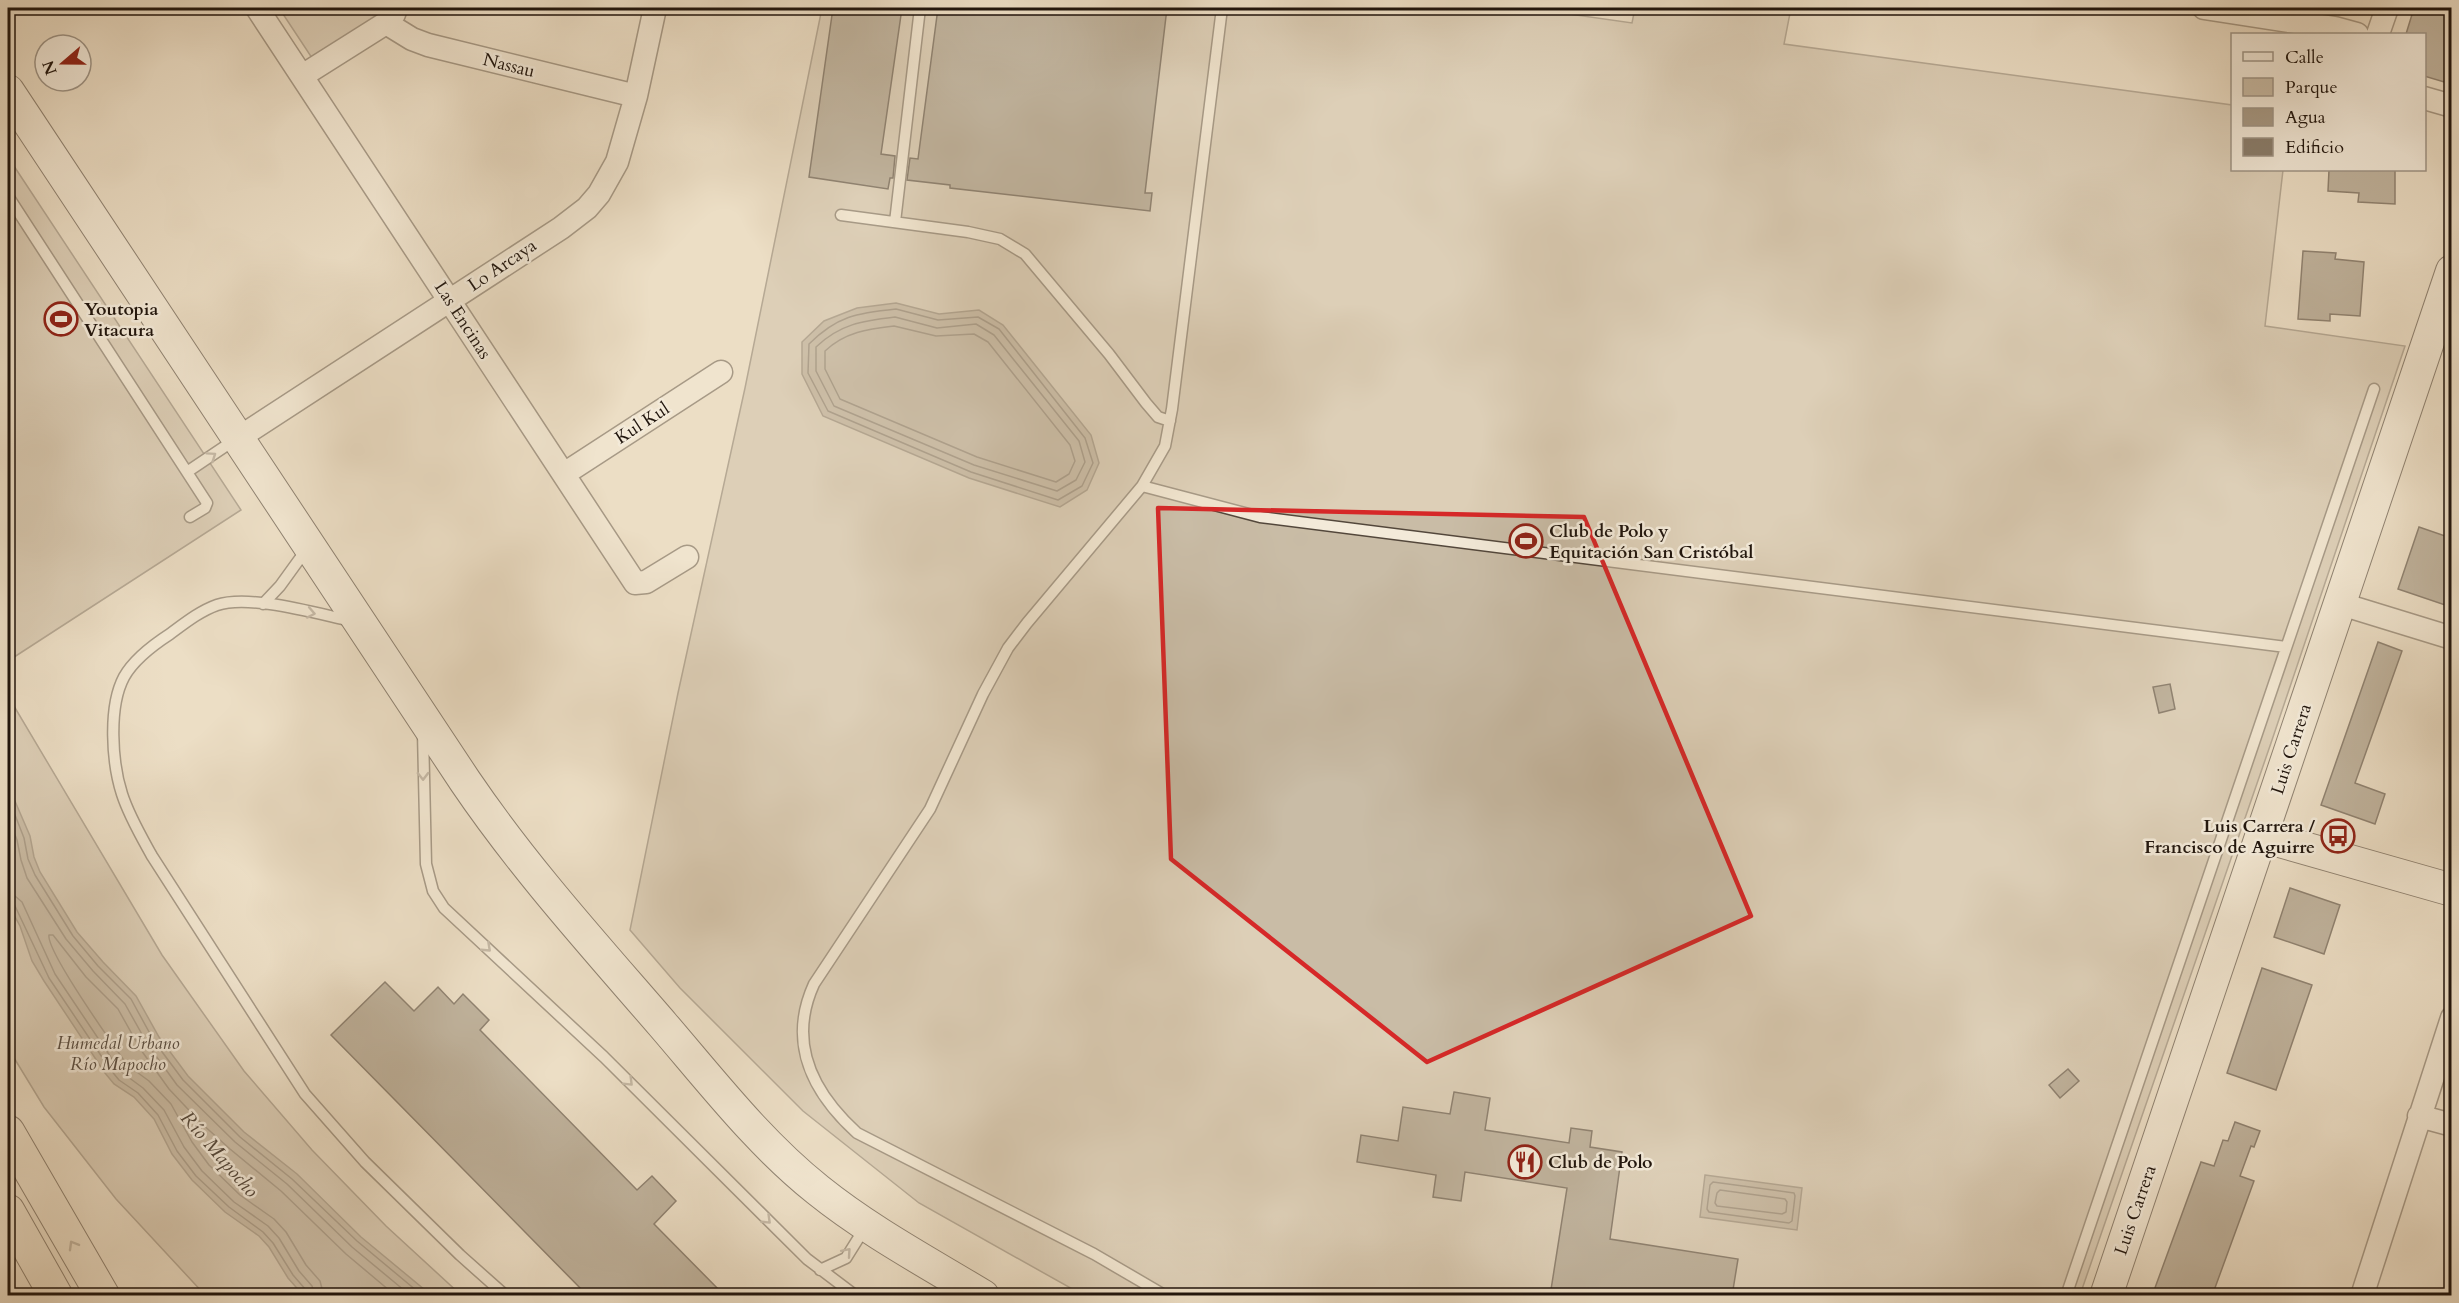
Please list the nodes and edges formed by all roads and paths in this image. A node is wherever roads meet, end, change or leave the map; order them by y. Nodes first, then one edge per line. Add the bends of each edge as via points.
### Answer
1 (257, 8) edge
2 (655, 8) edge
3 (920, 8) edge
4 (1222, 8) edge
5 (2204, 8) edge
6 (2387, 8) edge
7 (391, 15) edge
8 (2353, 33) edge
9 (2378, 33) edge
10 (302, 76) junction
11 (8, 91) edge
12 (636, 96) junction
13 (2426, 99) edge
14 (2451, 106) edge
15 (8, 196) edge
16 (841, 214) dead end
17 (895, 222) junction
18 (2451, 271) edge
19 (450, 299) junction
20 (721, 372) dead end
21 (2374, 389) dead end
22 (1170, 421) junction
23 (237, 439) junction
24 (187, 472) junction
25 (564, 474) junction
26 (1142, 486) junction
27 (190, 517) dead end
28 (308, 547) junction
29 (687, 557) dead end
30 (2338, 603) junction
31 (263, 604) junction
32 (358, 622) junction
33 (2451, 638) edge
34 (2286, 647) junction
35 (422, 718) junction
36 (2262, 836) junction
37 (2451, 890) edge
38 (2451, 1018) edge
39 (2419, 1116) junction
40 (2451, 1125) edge
41 (8, 1132) edge
42 (8, 1211) edge
43 (866, 1225) junction
44 (820, 1270) junction
45 (56, 1296) edge
46 (103, 1296) edge
47 (506, 1296) edge
48 (856, 1296) edge
49 (983, 1296) edge
50 (1166, 1296) edge
51 (2066, 1296) edge
52 (2106, 1296) edge
53 (2362, 1296) edge

1 - 10 street, Las Encinas
2 - 12 street, Lo Arcaya
3 - 17 lane
4 - 22 lane
5 - 8 street
6 - 9 street
7 - 10 street
7 - 12 street, Nassau via 412,39 428,45
10 - 19 street, Las Encinas
11 - 23 main road
12 - 19 street, Lo Arcaya via 617,162 587,208
13 - 14 street
15 - 24 lane
16 - 17 lane
17 - 22 lane via 1000,239 1025,254 1158,417
18 - 30 main road, Luis Carrera
19 - 23 street, Lo Arcaya
19 - 25 street, Las Encinas
20 - 25 street, Kul Kul
21 - 34 lane
22 - 26 lane via 1165,446
24 -> 23 lane
23 - 28 main road
24 - 27 lane via 207,503
25 - 29 street, Las Encinas via 635,583 646,582
26 - 34 lane via 1260,517
26 - 50 lane via 1008,648 930,809 814,984 806,1002 804,1040 805,1059 812,1077 840,1118 857,1133 1094,1254
28 - 31 lane
28 - 32 main road
30 - 33 street
30 - 36 main road, Luis Carrera
31 -> 32 lane
31 - 47 lane via 218,605 196,615 141,656 124,678 113,722 121,793 152,856 305,1094 365,1162
32 - 35 main road
34 - 51 lane
35 - 43 main road via 498,830 540,883 742,1116 795,1170
35 -> 44 lane via 426,864 433,891 444,909 604,1057
36 - 37 main road
36 - 52 main road, Luis Carrera
38 - 39 street
39 - 40 street
39 - 53 street
46 -> 41 highway
42 - 45 highway
44 -> 43 lane via 846,1258
43 - 49 main road
44 - 48 lane

